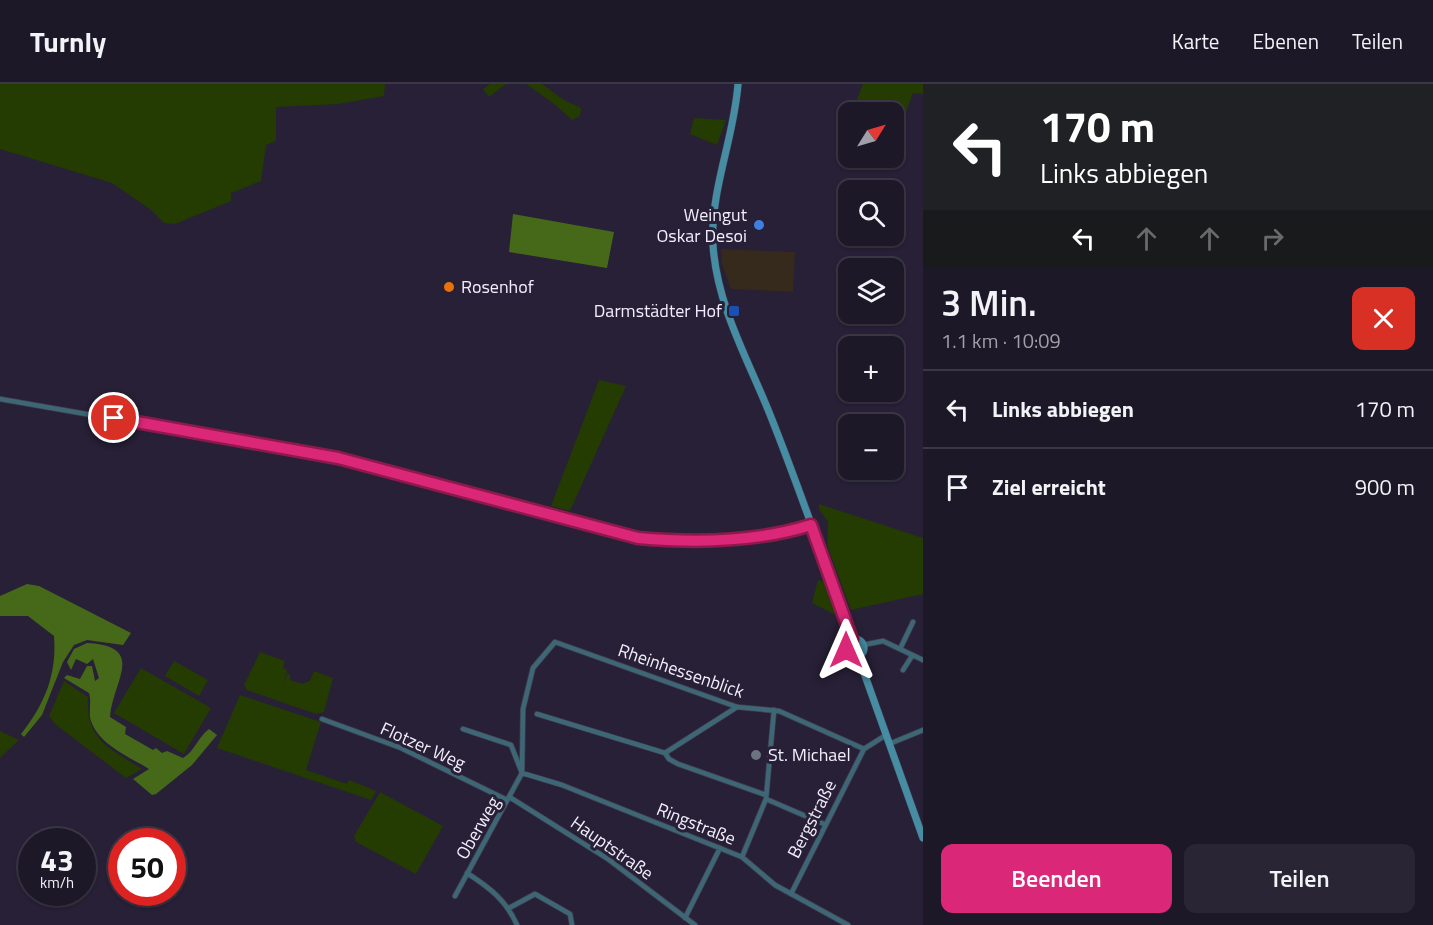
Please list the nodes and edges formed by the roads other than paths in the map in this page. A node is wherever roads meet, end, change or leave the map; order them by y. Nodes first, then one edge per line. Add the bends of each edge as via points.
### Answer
1 (738, 84) edge
2 (0, 399) edge
3 (811, 525) junction
4 (913, 622) dead end
5 (852, 639) junction
6 (555, 642) joint
7 (863, 645) junction
8 (900, 649) junction
9 (858, 656) junction
10 (912, 656) junction
11 (923, 660) edge
12 (903, 670) dead end
13 (737, 707) junction
14 (774, 710) junction
15 (537, 714) dead end
16 (322, 719) dead end
17 (463, 729) dead end
18 (923, 730) edge
19 (886, 735) junction
20 (889, 744) junction
21 (864, 749) junction
22 (665, 753) junction
23 (522, 773) junction
24 (766, 797) junction
25 (511, 798) junction
26 (824, 824) junction
27 (923, 838) edge
28 (720, 848) junction
29 (742, 857) junction
30 (467, 873) junction
31 (790, 894) junction
32 (455, 896) dead end
33 (509, 908) junction
34 (685, 918) junction
35 (517, 925) edge
36 (572, 925) edge
37 (695, 925) edge
38 (848, 925) edge

1 - 3 main road via 715,206 717,274 727,313
2 - 3 street via 338,458 638,538 715,540 784,533
3 - 5 main road
4 - 8 street
5 - 7 main road
5 - 9 main road via 846,645 847,652
6 - 13 street, Rheinhessenblick
6 - 23 street, Oberweg via 533,668 523,709
7 - 8 street via 883,641
7 - 9 main road
8 - 10 street
9 - 19 main road
10 - 11 street
10 - 12 street
13 - 14 street, Rheinhessenblick
13 - 22 street
14 - 21 street, Rheinhessenblick
14 - 24 street
15 - 22 street
16 - 25 street, Flotzer Weg via 401,747 505,799
17 - 23 street via 511,745
18 - 20 street
19 - 20 main road
19 - 21 street, Bergstraße
20 - 27 main road
21 - 26 street, Bergstraße
22 - 24 street via 678,764
23 - 25 street, Oberweg
23 - 28 street, Ringstraße
24 - 26 street
24 - 29 street
25 - 30 street, Oberweg
25 - 34 street, Hauptstraße via 608,859
26 - 31 street, Bergstraße
28 - 29 street, Ringstraße
28 - 34 street
29 - 31 street, Ringstraße
30 - 32 street, Oberweg
30 - 33 street via 491,889
31 - 38 street, Ringstraße
33 - 35 street
33 - 36 street via 535,894 570,914
34 - 37 street, Hauptstraße

